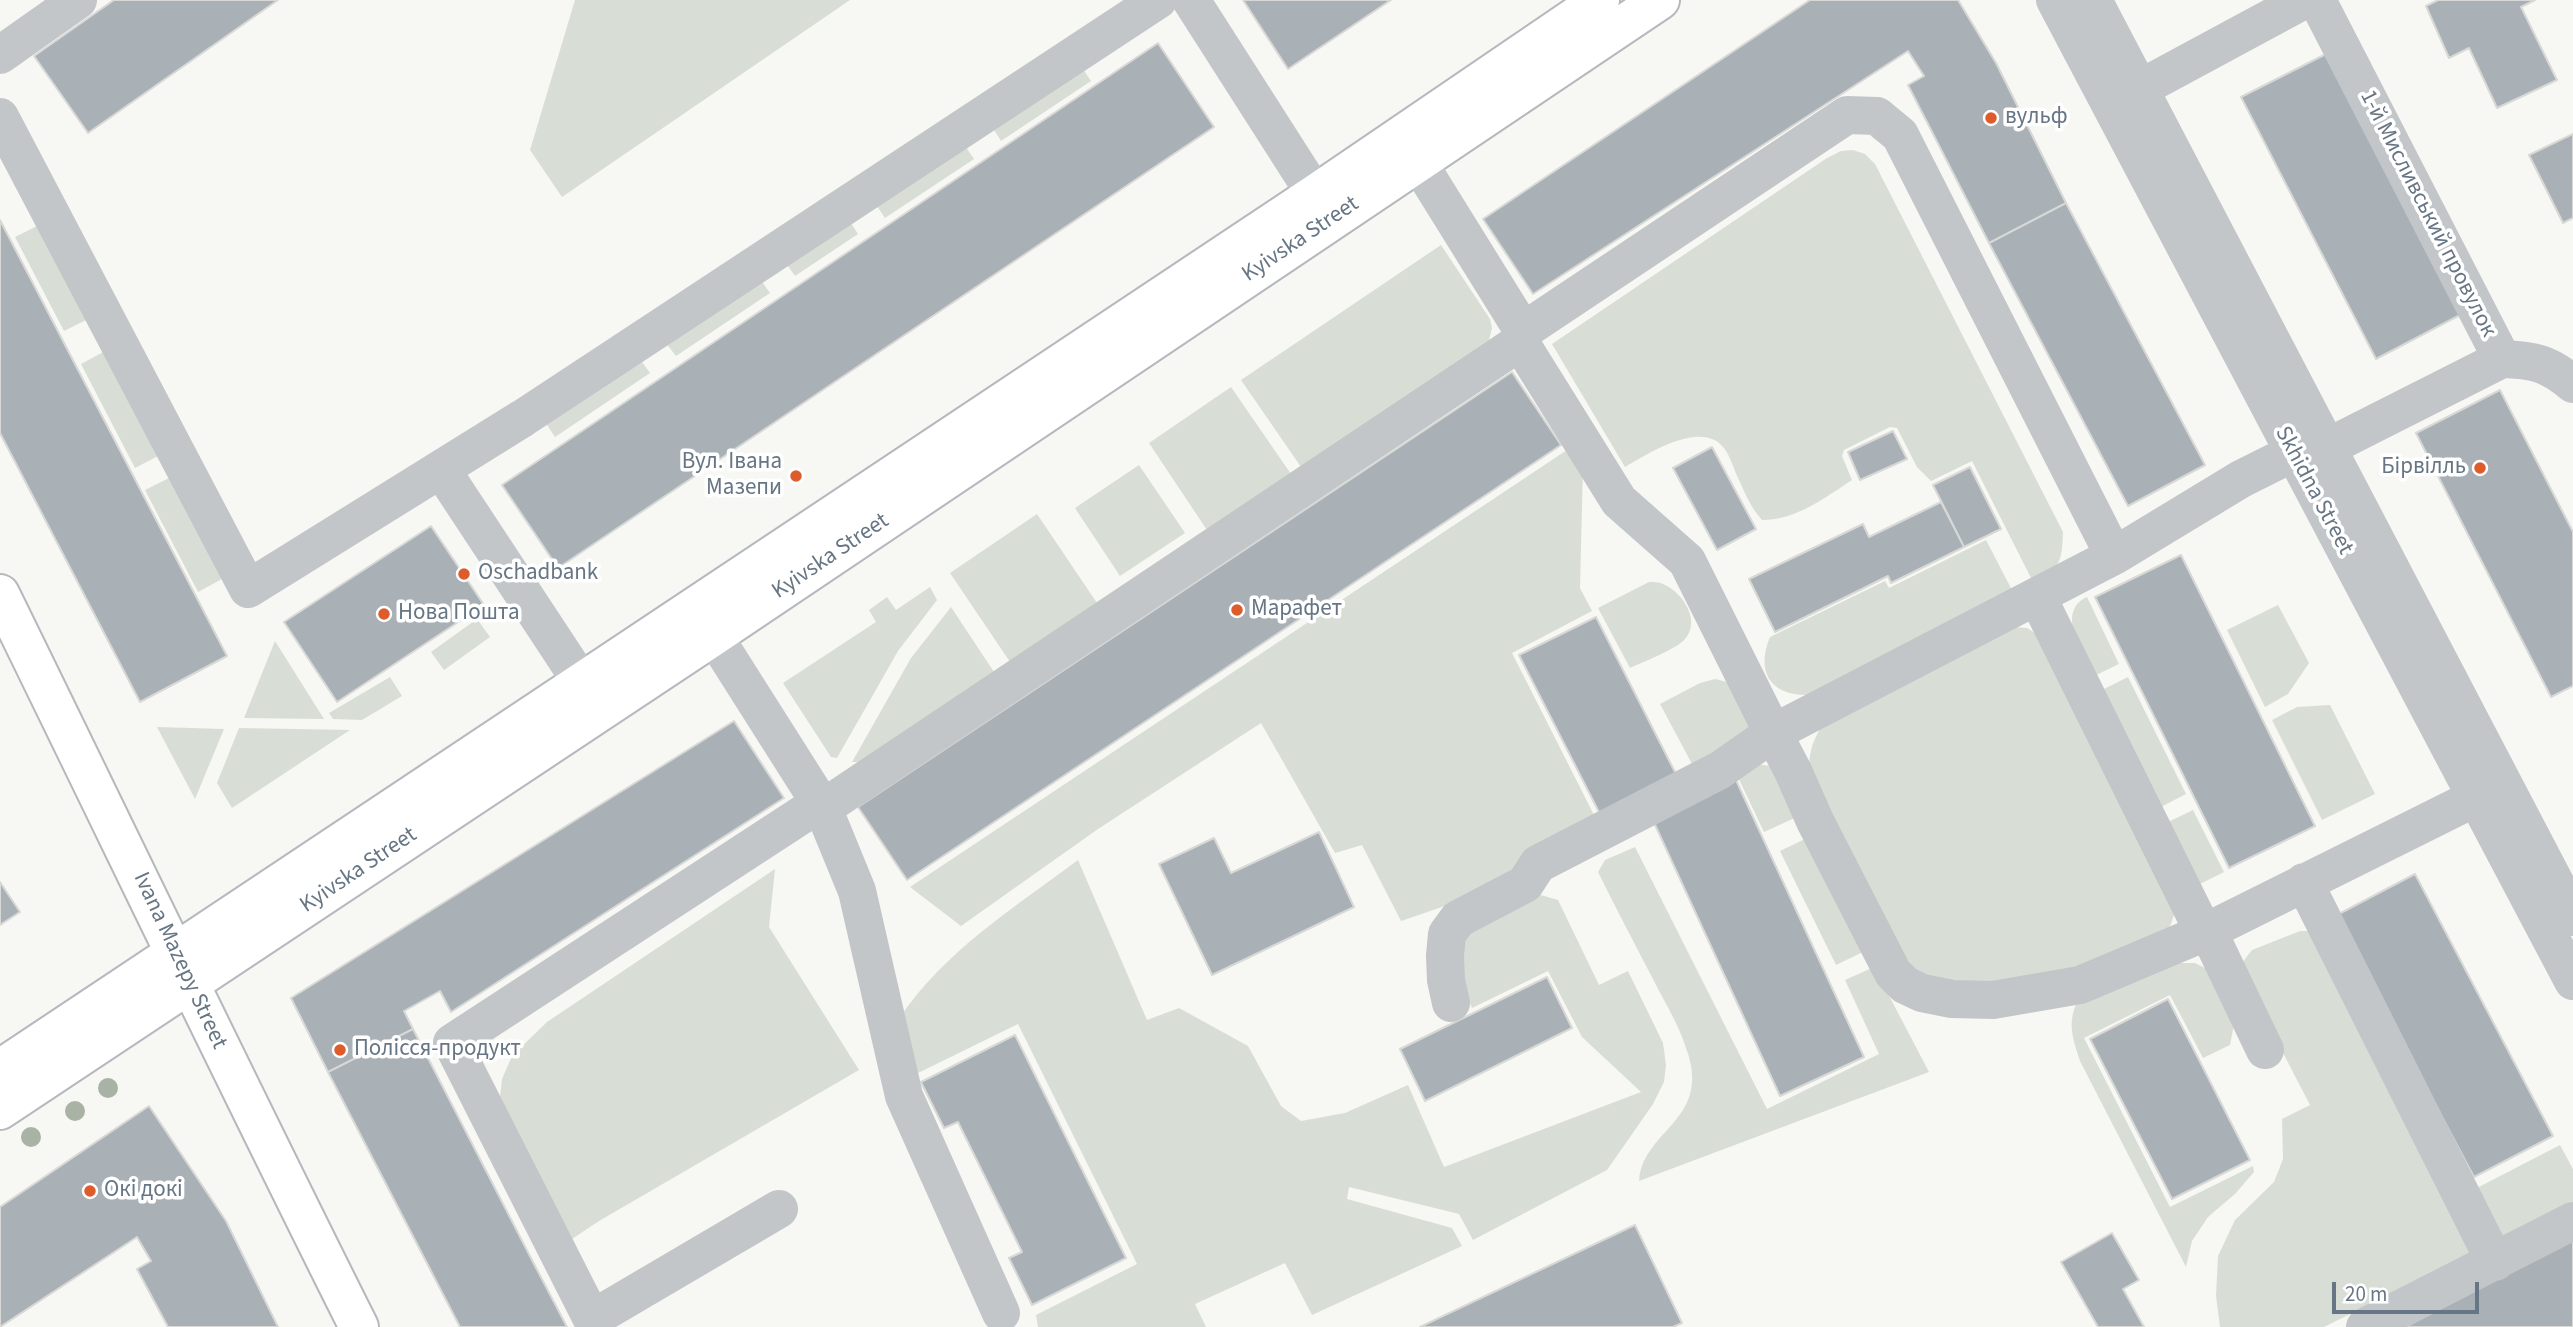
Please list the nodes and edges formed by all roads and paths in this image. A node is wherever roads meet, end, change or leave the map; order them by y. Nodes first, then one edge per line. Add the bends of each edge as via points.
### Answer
1 (78, 0) edge
2 (1157, 0) edge
3 (1191, 0) edge
4 (1600, 0) edge
5 (1660, 0) edge
6 (2055, 0) edge
7 (2093, 0) edge
8 (2304, 0) edge
9 (2317, 0) edge
10 (0, 55) edge
11 (2139, 89) junction
12 (0, 117) edge
13 (1418, 162) junction
14 (1315, 194) junction
15 (1522, 337) junction
16 (2501, 359) junction
17 (2573, 384) edge
18 (2310, 450) junction
19 (441, 469) junction
20 (2115, 556) junction
21 (0, 594) edge
22 (2037, 596) junction
23 (714, 636) junction
24 (582, 683) junction
25 (1773, 733) junction
26 (2490, 790) junction
27 (821, 806) junction
28 (2304, 882) junction
29 (2573, 917) edge
30 (2206, 932) junction
31 (182, 968) junction
32 (2573, 981) edge
33 (1451, 1003) dead end
34 (2265, 1050) dead end
35 (0, 1069) edge
36 (0, 1110) edge
37 (779, 1209) dead end
38 (2573, 1221) edge
39 (2495, 1262) junction
40 (1002, 1313) dead end
41 (594, 1323) edge
42 (359, 1327) edge
43 (2365, 1327) edge

1 - 10 street
2 - 19 street
3 - 14 street
4 - 14 main road, Kyivska Street
5 - 13 main road, Kyivska Street
6 - 18 street, Skhidna Street
7 - 11 street, Skhidna Street
8 - 11 street
9 - 16 street, 1-й Мисливський провулок
11 - 18 street, Skhidna Street
12 - 19 street via 248,589
13 - 15 street
13 - 23 main road, Kyivska Street
14 - 24 main road, Kyivska Street
15 - 20 street via 1847,115 1877,116 1900,135
15 - 25 street via 1619,501 1686,561
15 - 27 street
16 - 17 street, 1-й Мисливський провулок via 2531,359
16 - 18 street
18 - 20 street via 2241,479
18 - 26 street, Skhidna Street
19 - 24 street
20 - 22 street
21 - 31 main road, Ivana Mazepy Street
22 - 25 street
22 - 30 street
23 - 27 street
23 - 31 main road, Kyivska Street
24 - 31 main road, Kyivska Street
25 - 30 street via 1881,953 1905,985 1922,993 1993,1000 2080,985
25 - 33 street via 1720,770 1538,864 1525,884 1458,919 1447,934 1445,956
26 - 28 street
26 - 29 street, Skhidna Street
26 - 32 street, Skhidna Street
27 - 40 street via 858,891 904,1096
27 - 41 street via 452,1043
28 - 30 street
28 - 39 street
30 - 34 street
31 - 35 main road, Kyivska Street
31 - 36 main road, Kyivska Street
31 - 42 main road, Ivana Mazepy Street
37 - 41 street
38 - 39 street
39 - 43 street

